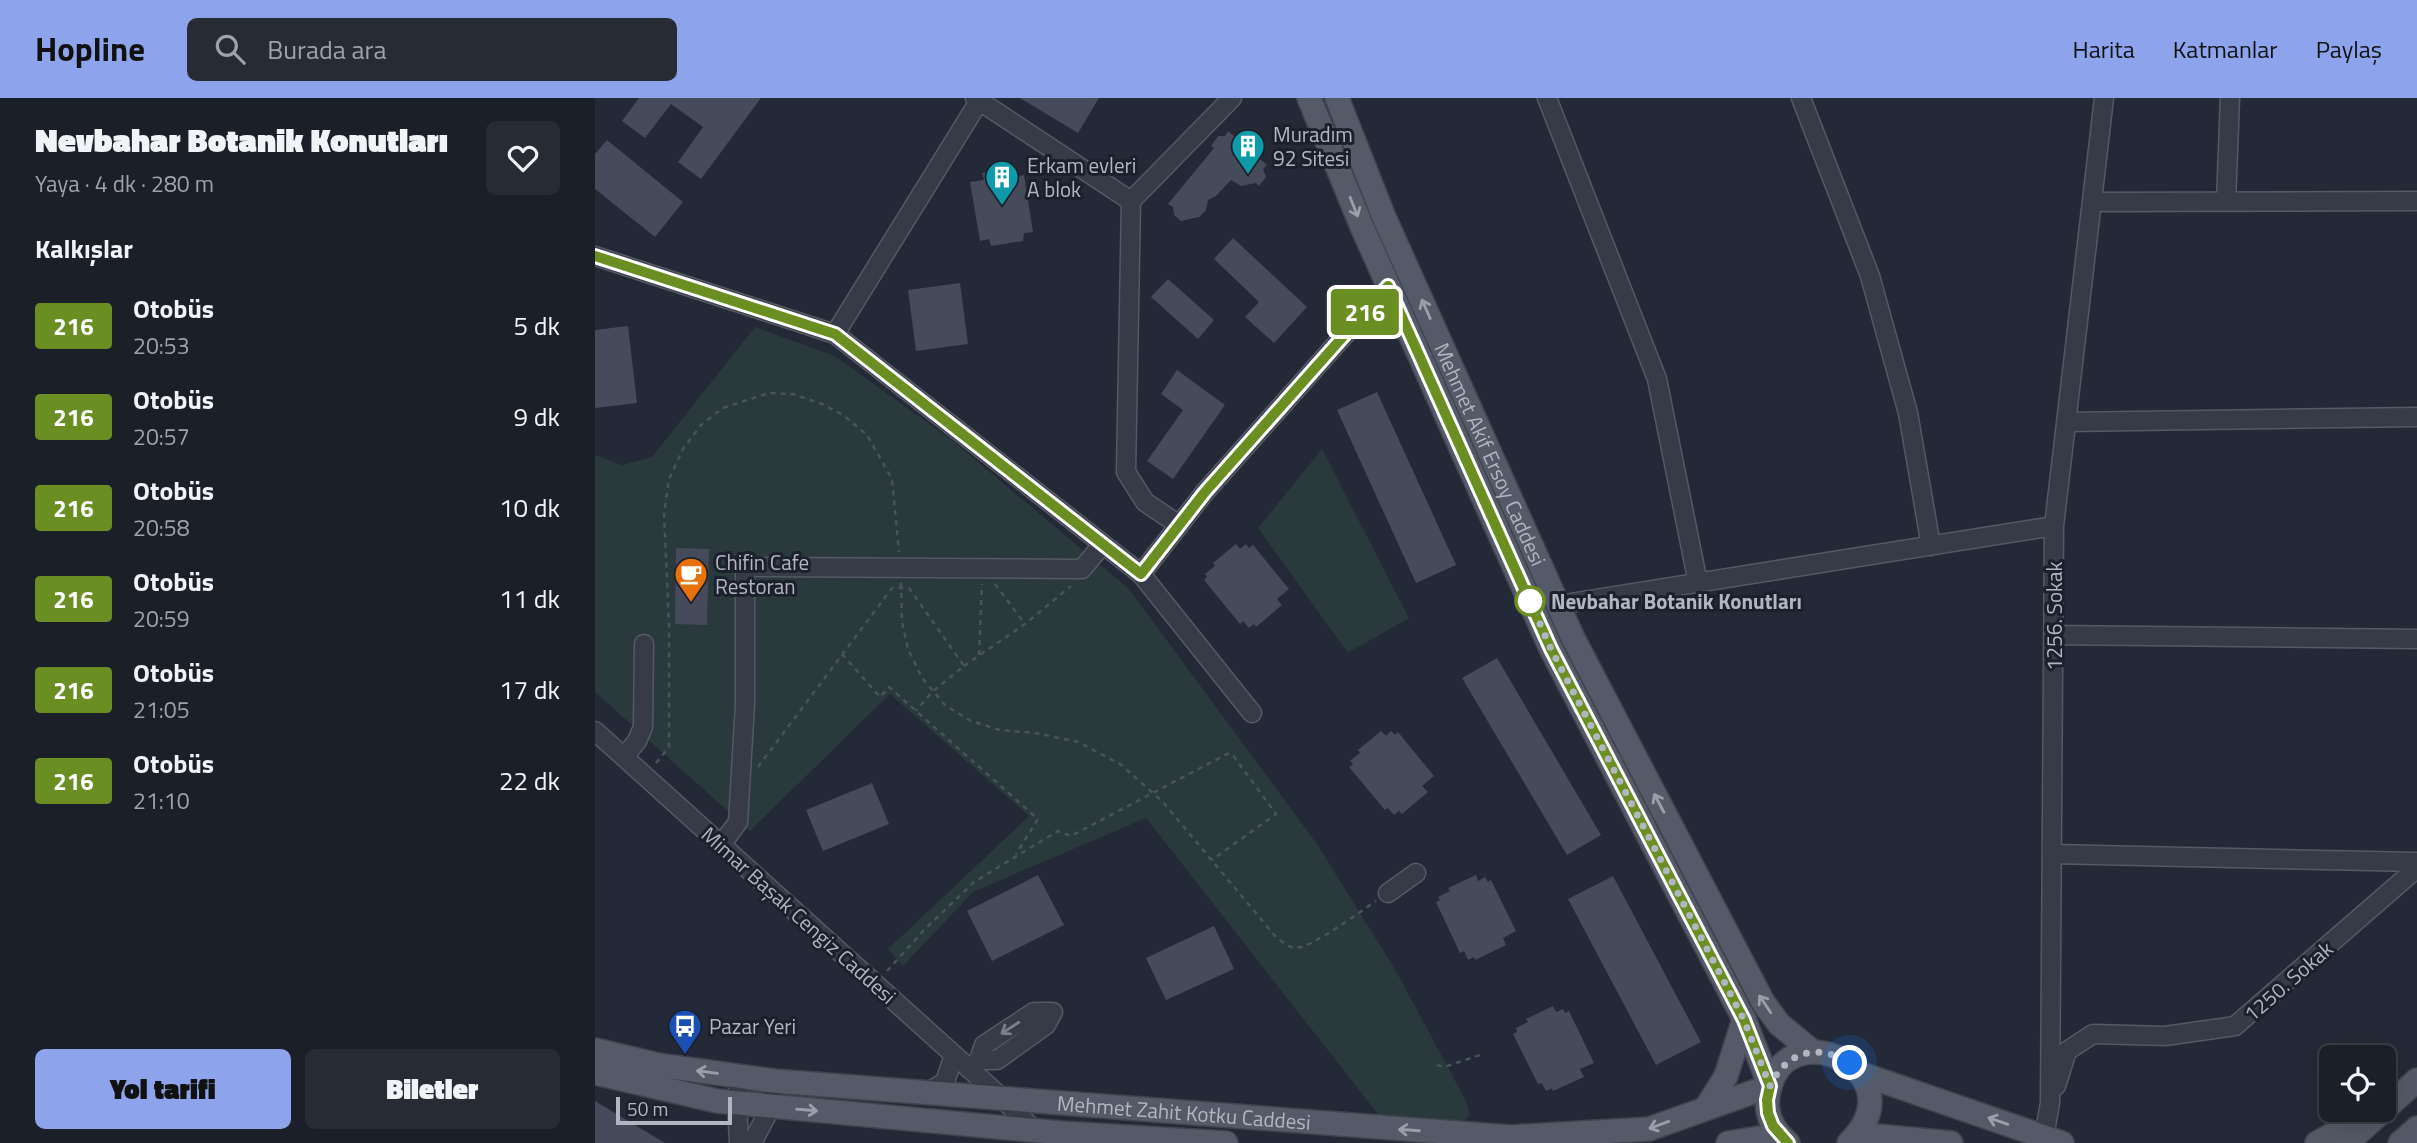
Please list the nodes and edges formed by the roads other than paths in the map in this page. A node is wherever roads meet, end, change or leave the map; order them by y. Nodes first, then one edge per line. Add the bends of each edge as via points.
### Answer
1 (1233, 98) edge
2 (1310, 98) edge
3 (1337, 98) edge
4 (1547, 98) edge
5 (1801, 98) edge
6 (2105, 98) edge
7 (2230, 98) edge
8 (978, 99) edge
9 (1131, 201) junction
10 (2417, 201) edge
11 (2092, 202) junction
12 (2226, 202) junction
13 (595, 256) edge
14 (1409, 273) junction
15 (1388, 286) junction
16 (835, 334) junction
17 (2417, 417) edge
18 (2067, 422) junction
19 (1179, 525) junction
20 (2054, 526) junction
21 (1103, 544) junction
22 (1931, 546) junction
23 (1141, 574) junction
24 (1698, 583) junction
25 (1559, 606) junction
26 (2054, 635) junction
27 (2417, 639) edge
28 (644, 644) dead end
29 (1252, 713) dead end
30 (595, 731) edge
31 (624, 757) junction
32 (721, 845) junction
33 (2052, 854) junction
34 (2417, 862) edge
35 (2417, 868) edge
36 (1416, 873) dead end
37 (1388, 893) road end
38 (1744, 1020) junction
39 (595, 1050) edge
40 (1813, 1052) junction
41 (954, 1055) junction
42 (595, 1073) edge
43 (1859, 1073) junction
44 (739, 1076) junction
45 (2417, 1080) edge
46 (774, 1081) junction
47 (1770, 1086) junction
48 (930, 1091) junction
49 (2396, 1098) edge
50 (1003, 1099) junction
51 (737, 1103) junction
52 (2050, 1103) junction
53 (771, 1107) junction
54 (1706, 1108) junction
55 (2357, 1122) edge
56 (2369, 1122) edge
57 (2417, 1129) edge
58 (1054, 1137) edge
59 (1785, 1140) edge
60 (1854, 1140) edge
61 (2053, 1140) edge
62 (1912, 1141) edge
63 (1189, 1142) edge
64 (739, 1143) edge
65 (752, 1143) edge
66 (1226, 1143) edge
67 (1728, 1143) edge
68 (1951, 1143) edge
69 (2317, 1143) edge
70 (2347, 1143) edge
71 (2400, 1143) edge

1 - 9 street
2 -> 15 main road, Mehmet Akif Ersoy Caddesi
3 - 14 main road, Mehmet Akif Ersoy Caddesi
4 - 24 street via 1657,379
5 - 22 street via 1870,276 1908,413
6 - 11 street, 1256. Sokak
7 - 12 street
8 - 9 street
8 - 16 street
9 - 19 street via 1126,472 1145,502
10 - 12 street
11 - 12 street
11 - 18 street, 1256. Sokak
13 - 16 street
14 - 15 main road
25 -> 14 main road, Mehmet Akif Ersoy Caddesi
15 - 19 street
15 - 38 main road, Mehmet Akif Ersoy Caddesi via 1551,649
16 - 21 street
17 - 18 street
18 - 20 street, 1256. Sokak
19 - 23 street
20 - 22 street
20 - 26 street, 1256. Sokak
21 - 23 street
21 - 32 street via 1082,569 745,567 745,704 738,822
22 - 24 street
23 - 29 street
24 - 25 street
40 -> 25 main road, Mehmet Akif Ersoy Caddesi via 1779,1024 1763,1002
26 - 27 street
26 - 33 street, 1256. Sokak
28 - 31 street via 643,727
30 - 31 street, Mimar Başak Cengiz Caddesi
31 - 32 street, Mimar Başak Cengiz Caddesi
32 - 41 street, Mimar Başak Cengiz Caddesi
33 - 34 street
33 - 52 street, 1256. Sokak
35 - 52 street, 1250. Sokak via 2235,1026 2165,1036 2093,1034 2067,1051
36 - 37 street
38 - 47 main road, Mehmet Akif Ersoy Caddesi
38 - 54 main road via 1726,1076
44 -> 39 main road, Mehmet Zahit Kotku Caddesi via 658,1065
40 - 43 main road via 1839,1056
40 - 47 main road via 1786,1062
41 - 48 street via 945,1082
41 - 50 street, Mimar Başak Cengiz Caddesi via 974,1064
42 - 51 main road, Mehmet Zahit Kotku Caddesi
43 - 60 main road via 1869,1104
61 -> 43 main road
44 - 46 main road, Mehmet Zahit Kotku Caddesi
44 - 51 street
45 - 49 main road
46 - 48 main road, Mehmet Zahit Kotku Caddesi
46 - 53 street
47 - 54 main road, Mehmet Zahit Kotku Caddesi
47 - 59 main road via 1768,1113
48 - 50 main road, Mehmet Zahit Kotku Caddesi
54 -> 50 main road, Mehmet Zahit Kotku Caddesi via 1649,1129 1510,1137
50 - 58 street, Mimar Başak Cengiz Caddesi
50 - 58 street, Mimar Başak Cengiz Caddesi
51 - 53 main road, Mehmet Zahit Kotku Caddesi
51 - 64 street
52 - 61 street, 1256. Sokak
53 -> 58 main road, Mehmet Zahit Kotku Caddesi
53 - 65 street
55 - 69 main road
56 - 70 main road
57 - 71 main road
58 - 63 main road, Mehmet Zahit Kotku Caddesi
59 - 67 main road
60 - 62 main road
62 - 68 main road
63 - 66 main road, Mehmet Zahit Kotku Caddesi

